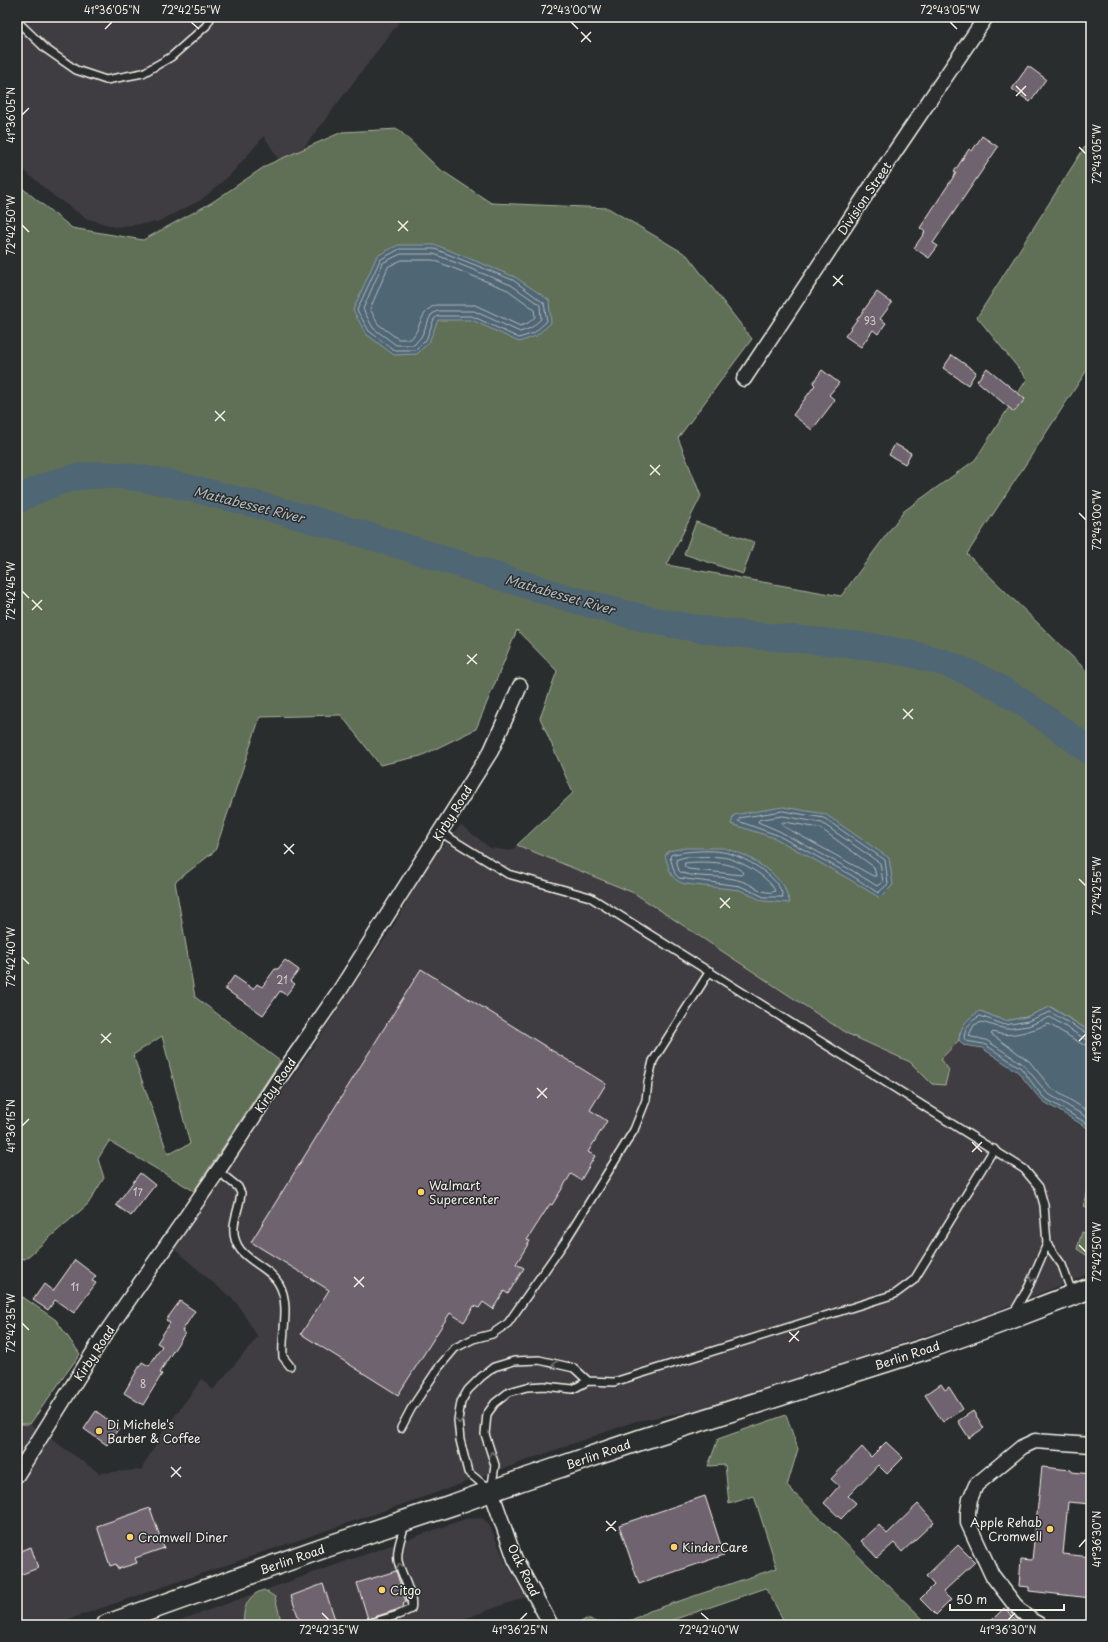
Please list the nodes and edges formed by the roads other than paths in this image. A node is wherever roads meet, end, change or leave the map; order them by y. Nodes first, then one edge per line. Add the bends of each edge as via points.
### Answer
1 (211, 17) edge
2 (986, 17) edge
3 (17, 21) edge
4 (744, 380) dead end
5 (520, 686) dead end
6 (440, 832) junction
7 (710, 971) junction
8 (994, 1149) junction
9 (218, 1171) junction
10 (1047, 1244) junction
11 (1082, 1291) edge
12 (1010, 1319) junction
13 (290, 1366) dead end
14 (588, 1382) junction
15 (401, 1428) dead end
16 (1091, 1445) edge
17 (17, 1475) edge
18 (490, 1491) junction
19 (406, 1521) junction
20 (107, 1625) edge
21 (364, 1625) edge
22 (551, 1625) edge
23 (1040, 1625) edge

1 - 3 lane via 206,26 171,57 143,73 106,80 76,70 46,49
2 - 4 street, Division Street
5 - 6 street, Kirby Road via 491,751
6 - 7 lane via 508,874 590,897
6 - 9 street, Kirby Road via 340,990
7 - 8 lane
7 - 15 lane via 653,1061 646,1100 634,1130 564,1243 508,1323 492,1334 473,1339 455,1348 439,1366
8 - 10 lane via 1024,1169 1039,1187 1044,1205
8 - 14 lane via 914,1280 895,1294 644,1374 614,1382
9 - 13 lane via 238,1187 241,1194 234,1227 237,1245 250,1260 272,1276 282,1291 285,1304 283,1357
9 - 17 street, Kirby Road via 98,1345
10 - 11 lane
10 -> 12 lane via 1029,1286
11 - 12 main road, Berlin Road
12 - 18 main road, Berlin Road via 929,1348 640,1440
18 -> 14 lane via 495,1464 485,1434 487,1414 495,1403 509,1392 527,1387 573,1389
14 -> 18 lane via 574,1368 539,1360 514,1361 494,1367 468,1390 461,1402 458,1420 460,1440 468,1472
16 - 23 street via 1035,1441 1022,1447 976,1485 970,1499 968,1524 992,1575 1015,1605
18 - 19 main road, Berlin Road
18 - 22 street, Oak Road via 515,1559
19 - 20 main road, Berlin Road via 279,1563
21 -> 19 lane via 411,1609 412,1602 397,1553

